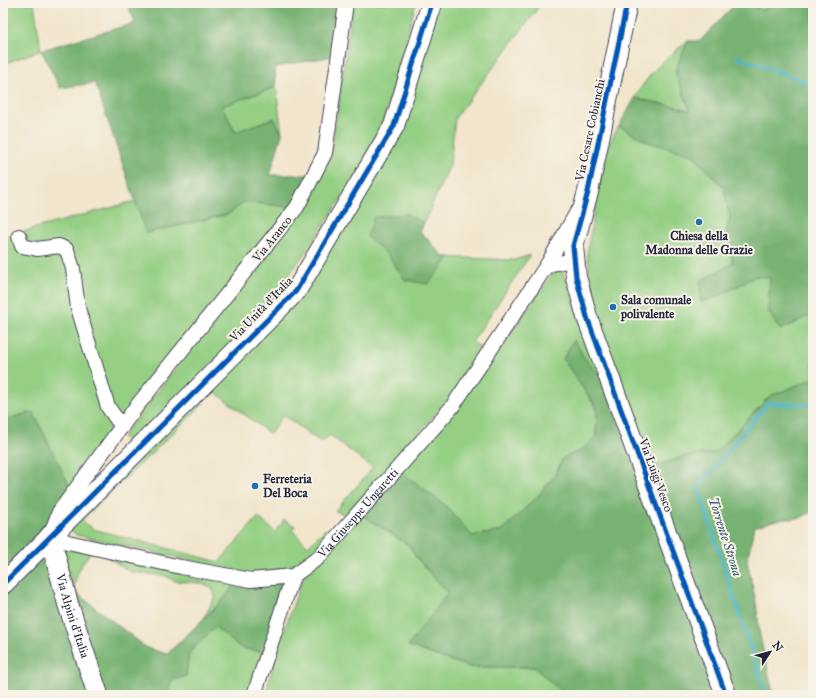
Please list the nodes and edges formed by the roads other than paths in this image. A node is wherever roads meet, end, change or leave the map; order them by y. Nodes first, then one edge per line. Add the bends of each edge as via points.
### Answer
1 (346, 3) edge
2 (432, 3) edge
3 (627, 3) edge
4 (588, 192) junction
5 (19, 236) dead end
6 (574, 260) junction
7 (547, 265) junction
8 (118, 432) junction
9 (130, 455) junction
10 (50, 536) junction
11 (293, 576) junction
12 (3, 584) edge
13 (98, 695) edge
14 (254, 695) edge
15 (726, 695) edge

1 - 8 street, Via Aranco via 325,153 297,207
2 - 9 street, Via Unità d'Italia via 394,126 296,291
3 - 4 street, Via Cesare Cobianchi
4 - 6 street, Via Cesare Cobianchi via 573,246
4 - 7 street, Via Cesare Cobianchi
5 - 8 street via 22,246 37,249 58,246 67,250 74,269 78,308
6 - 7 street
6 - 15 street, Via Luigi Vesco via 587,317
7 - 11 street, Via Giuseppe Ungaretti via 452,407 318,558
8 - 9 street
8 - 10 street, Via Aranco via 59,512
9 - 10 street, Via Unità d'Italia
10 - 11 street via 181,567 251,580
10 - 12 street, Via Unità d'Italia
10 - 13 street, Via Alpini d'Italia via 68,604
11 - 14 street

